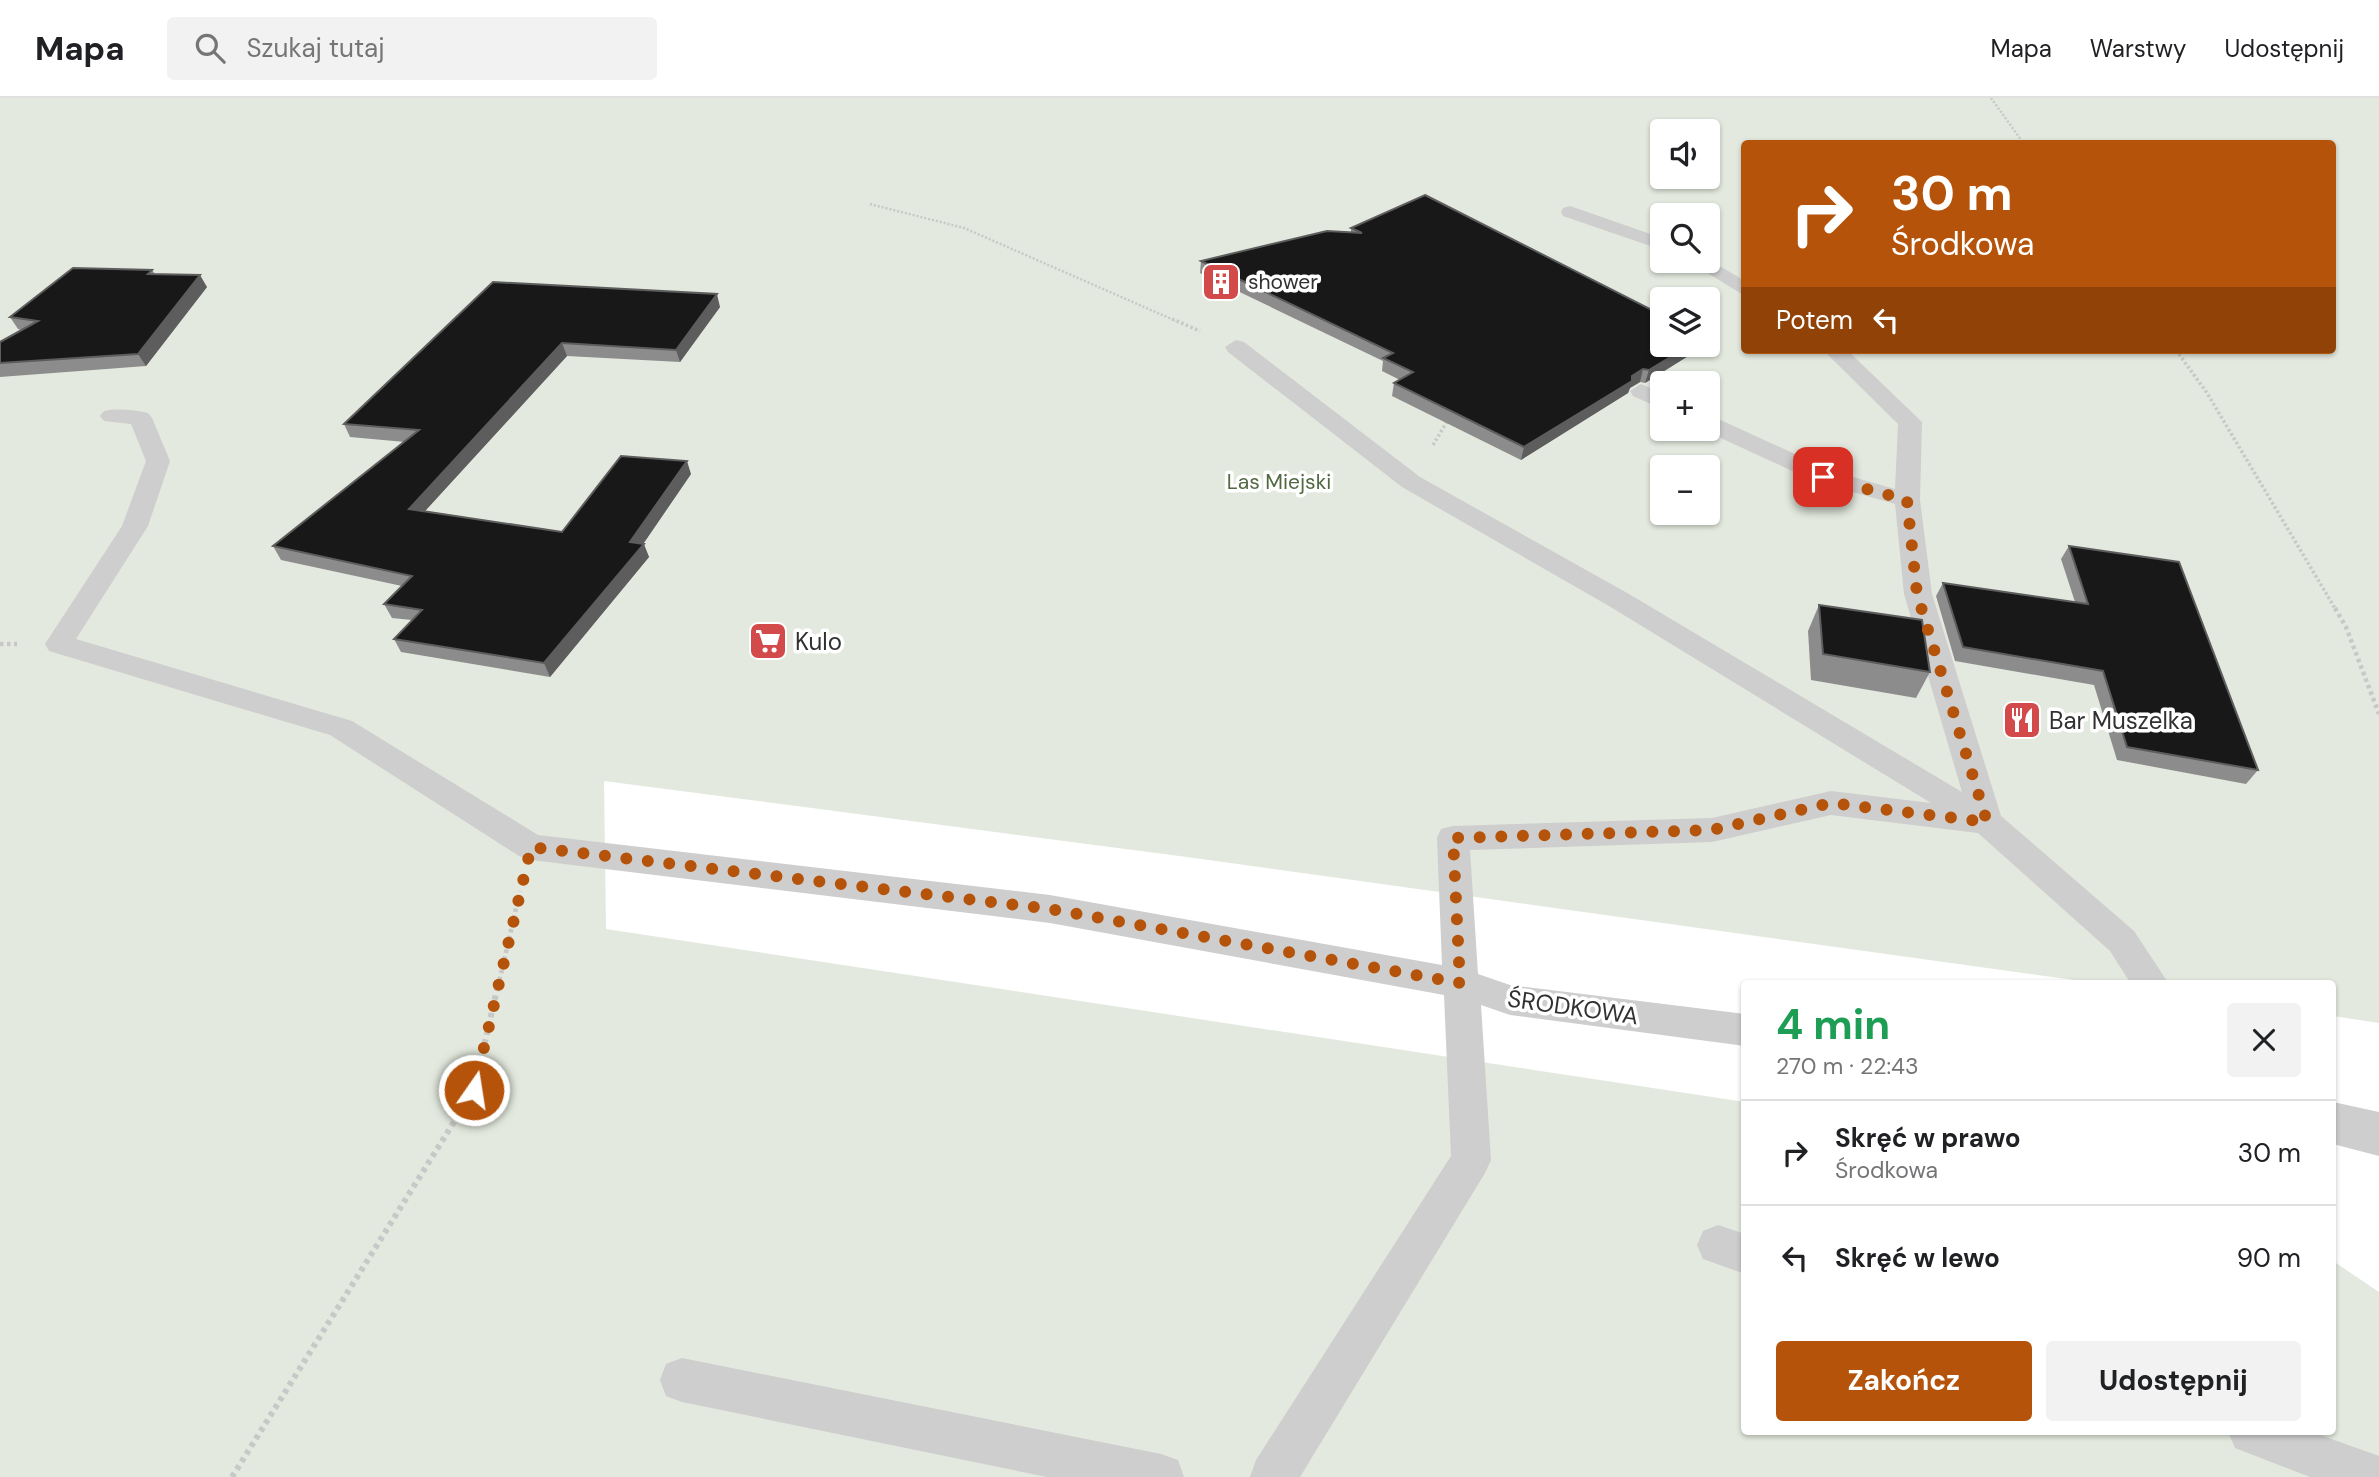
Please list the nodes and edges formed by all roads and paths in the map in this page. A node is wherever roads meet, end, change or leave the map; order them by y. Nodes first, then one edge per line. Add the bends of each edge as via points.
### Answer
1 (1991, 98) edge
2 (2021, 140) edge
3 (870, 204) dead end
4 (1570, 212) dead end
5 (1650, 240) edge
6 (1717, 273) edge
7 (1741, 288) edge
8 (1236, 347) joint
9 (1838, 354) edge
10 (2179, 354) edge
11 (1640, 391) dead end
12 (1650, 396) edge
13 (1454, 411) edge
14 (112, 416) dead end
15 (1720, 429) edge
16 (1411, 482) junction
17 (1907, 500) junction
18 (2379, 714) edge
19 (1987, 822) junction
20 (531, 847) junction
21 (2148, 980) edge
22 (1460, 983) junction
23 (1741, 1029) edge
24 (2336, 1124) edge
25 (2379, 1134) edge
26 (682, 1380) dead end
27 (2259, 1435) edge
28 (232, 1477) edge
29 (1161, 1477) edge
30 (1273, 1477) edge
31 (2373, 1477) edge

1 - 2 path
3 - 8 path via 964,228
4 - 5 lane
6 - 7 lane
8 - 16 lane
9 - 17 lane via 1910,422
10 - 18 path via 2207,393 2346,627
11 - 12 lane
13 - 16 path
14 - 20 lane via 140,418 158,461 135,526 59,644 341,728
15 - 17 lane via 1823,477
16 - 19 lane via 1619,600
17 - 19 lane via 1917,594
19 - 21 lane via 2122,941
19 - 22 lane via 1831,803 1712,830 1453,838
20 - 22 lane, ŚRODKOWA via 1050,909
20 - 28 path via 474,1090
22 - 23 lane, ŚRODKOWA via 1510,1000
22 - 30 lane via 1471,1160
24 - 25 street
26 - 29 lane
27 - 31 lane

